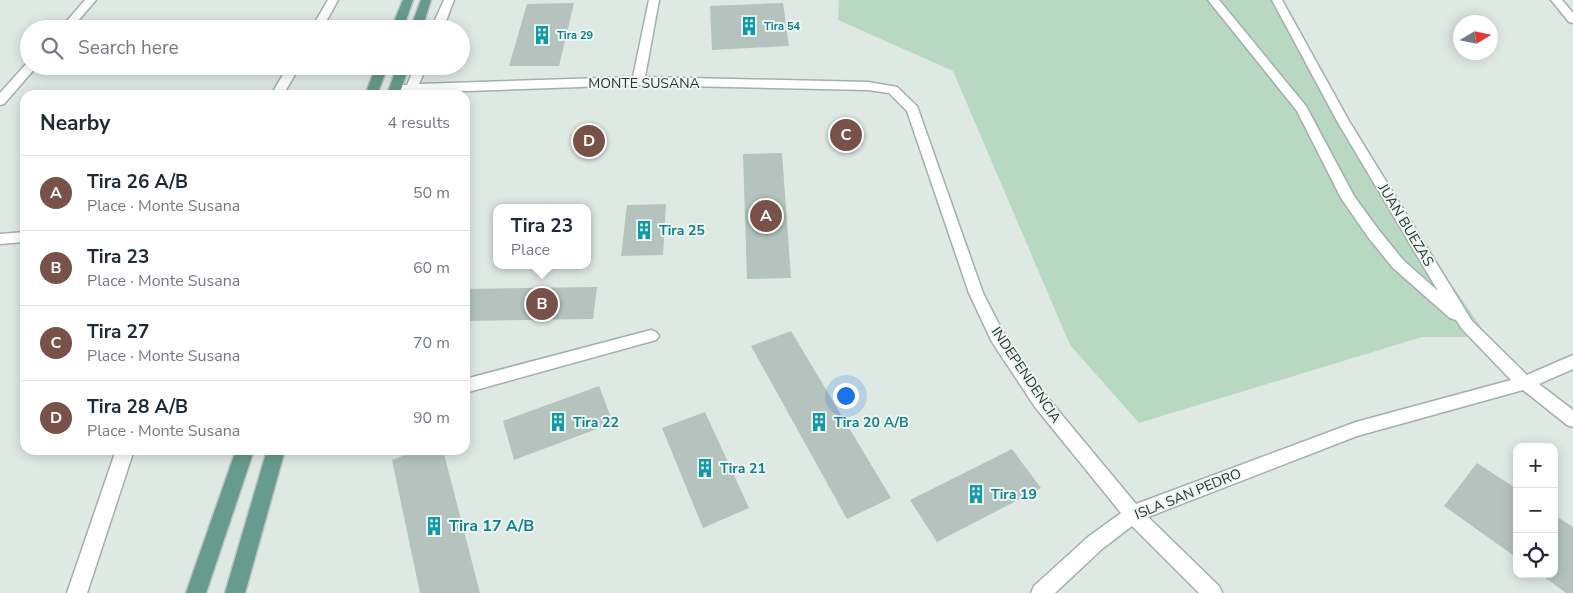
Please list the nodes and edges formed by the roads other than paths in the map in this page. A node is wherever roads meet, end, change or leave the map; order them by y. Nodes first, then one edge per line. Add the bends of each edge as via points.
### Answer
1 (91, 0) edge
2 (333, 0) edge
3 (408, 0) edge
4 (426, 0) edge
5 (449, 0) edge
6 (654, 0) edge
7 (1213, 0) edge
8 (1277, 0) edge
9 (1556, 0) edge
10 (73, 20) edge
11 (321, 20) edge
12 (400, 20) edge
13 (419, 20) edge
14 (441, 20) edge
15 (1573, 20) edge
16 (23, 75) edge
17 (289, 75) edge
18 (379, 75) edge
19 (399, 75) edge
20 (417, 75) edge
21 (638, 81) junction
22 (411, 89) junction
23 (280, 90) edge
24 (373, 90) edge
25 (395, 90) edge
26 (405, 90) edge
27 (893, 90) joint
28 (0, 101) edge
29 (20, 237) edge
30 (0, 238) edge
31 (1467, 325) junction
32 (651, 336) dead end
33 (1573, 362) edge
34 (1525, 382) junction
35 (470, 385) edge
36 (1573, 420) edge
37 (123, 455) edge
38 (243, 455) edge
39 (275, 455) edge
40 (1133, 514) junction
41 (77, 593) edge
42 (196, 593) edge
43 (235, 593) edge
44 (1041, 593) edge
45 (1212, 593) edge

1 - 10 street
2 - 11 street
3 - 12 main road
4 - 13 main road
5 - 14 street
6 - 21 street
7 - 31 street via 1302,109 1348,198 1373,233 1398,264
8 - 31 street, JUAN BUEZAS via 1343,121
9 - 15 street
16 - 28 street
17 - 23 street
18 - 24 main road
19 - 25 main road
20 - 22 street
21 - 22 street, MONTE SUSANA
21 - 27 street, MONTE SUSANA via 868,86
22 - 26 street, MONTE SUSANA
27 - 40 street, INDEPENDENCIA via 913,109 976,293 998,338 1041,402
29 - 30 street
31 - 34 street, JUAN BUEZAS
32 - 35 street
33 - 34 street
34 - 36 street, JUAN BUEZAS
34 - 40 street, ISLA SAN PEDRO via 1356,429
37 - 41 street
38 - 42 main road
39 - 43 main road
40 - 44 street, ISLA SAN PEDRO via 1094,543
40 - 45 street, INDEPENDENCIA

